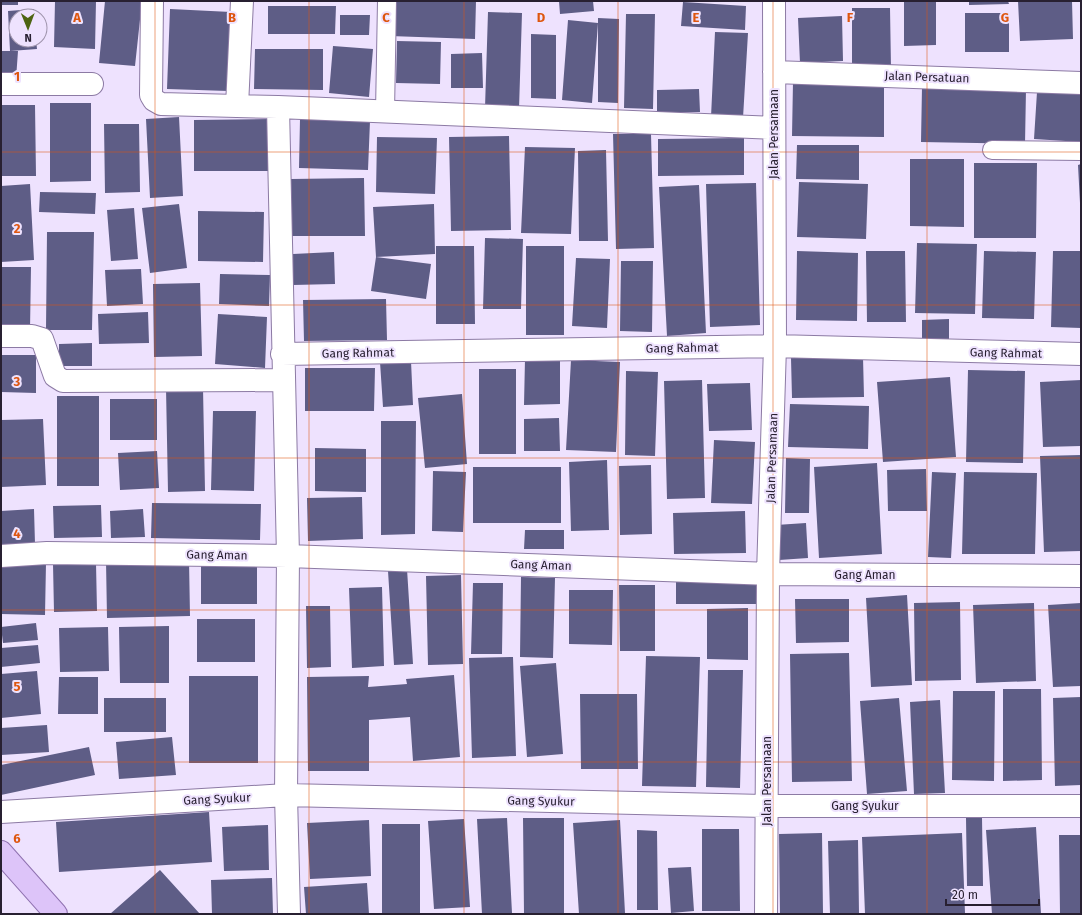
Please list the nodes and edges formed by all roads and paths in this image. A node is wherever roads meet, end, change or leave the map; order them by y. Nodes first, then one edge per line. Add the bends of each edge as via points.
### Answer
1 (152, 1) edge
2 (242, 1) edge
3 (387, 1) edge
4 (774, 1) edge
5 (774, 72) junction
6 (1081, 83) edge
7 (1, 84) edge
8 (92, 84) dead end
9 (237, 106) junction
10 (278, 108) junction
11 (385, 112) junction
12 (774, 128) junction
13 (992, 150) dead end
14 (1081, 151) edge
15 (1, 336) edge
16 (775, 346) junction
17 (282, 354) junction
18 (1081, 354) edge
19 (283, 380) junction
20 (1, 556) edge
21 (288, 556) junction
22 (768, 574) junction
23 (1081, 576) edge
24 (286, 795) junction
25 (767, 806) junction
26 (1081, 806) edge
27 (1, 812) edge
28 (1, 852) edge
29 (56, 914) edge
30 (289, 914) edge
31 (766, 914) edge

1 - 9 street via 151,95 154,100 161,104
2 - 9 street
3 - 11 lane
4 - 5 street, Jalan Persamaan
5 - 6 street, Jalan Persatuan
5 - 12 street, Jalan Persamaan
7 - 8 street
9 - 10 street
10 - 11 street
10 - 17 street
11 - 12 street
12 - 16 street, Jalan Persamaan
13 - 14 lane
15 - 19 street via 32,336 42,339 54,376 63,381
16 - 17 street, Gang Rahmat
16 - 18 street, Gang Rahmat
16 - 22 street, Jalan Persamaan
17 - 19 street
19 - 21 street
20 - 21 street, Gang Aman via 47,553
21 - 22 street, Gang Aman
21 - 24 street
22 - 23 street, Gang Aman
22 - 25 street, Jalan Persamaan
24 - 25 street, Gang Syukur
24 - 27 street, Gang Syukur
24 - 30 street
25 - 26 street, Gang Syukur
25 - 31 street, Jalan Persamaan
28 - 29 main road

